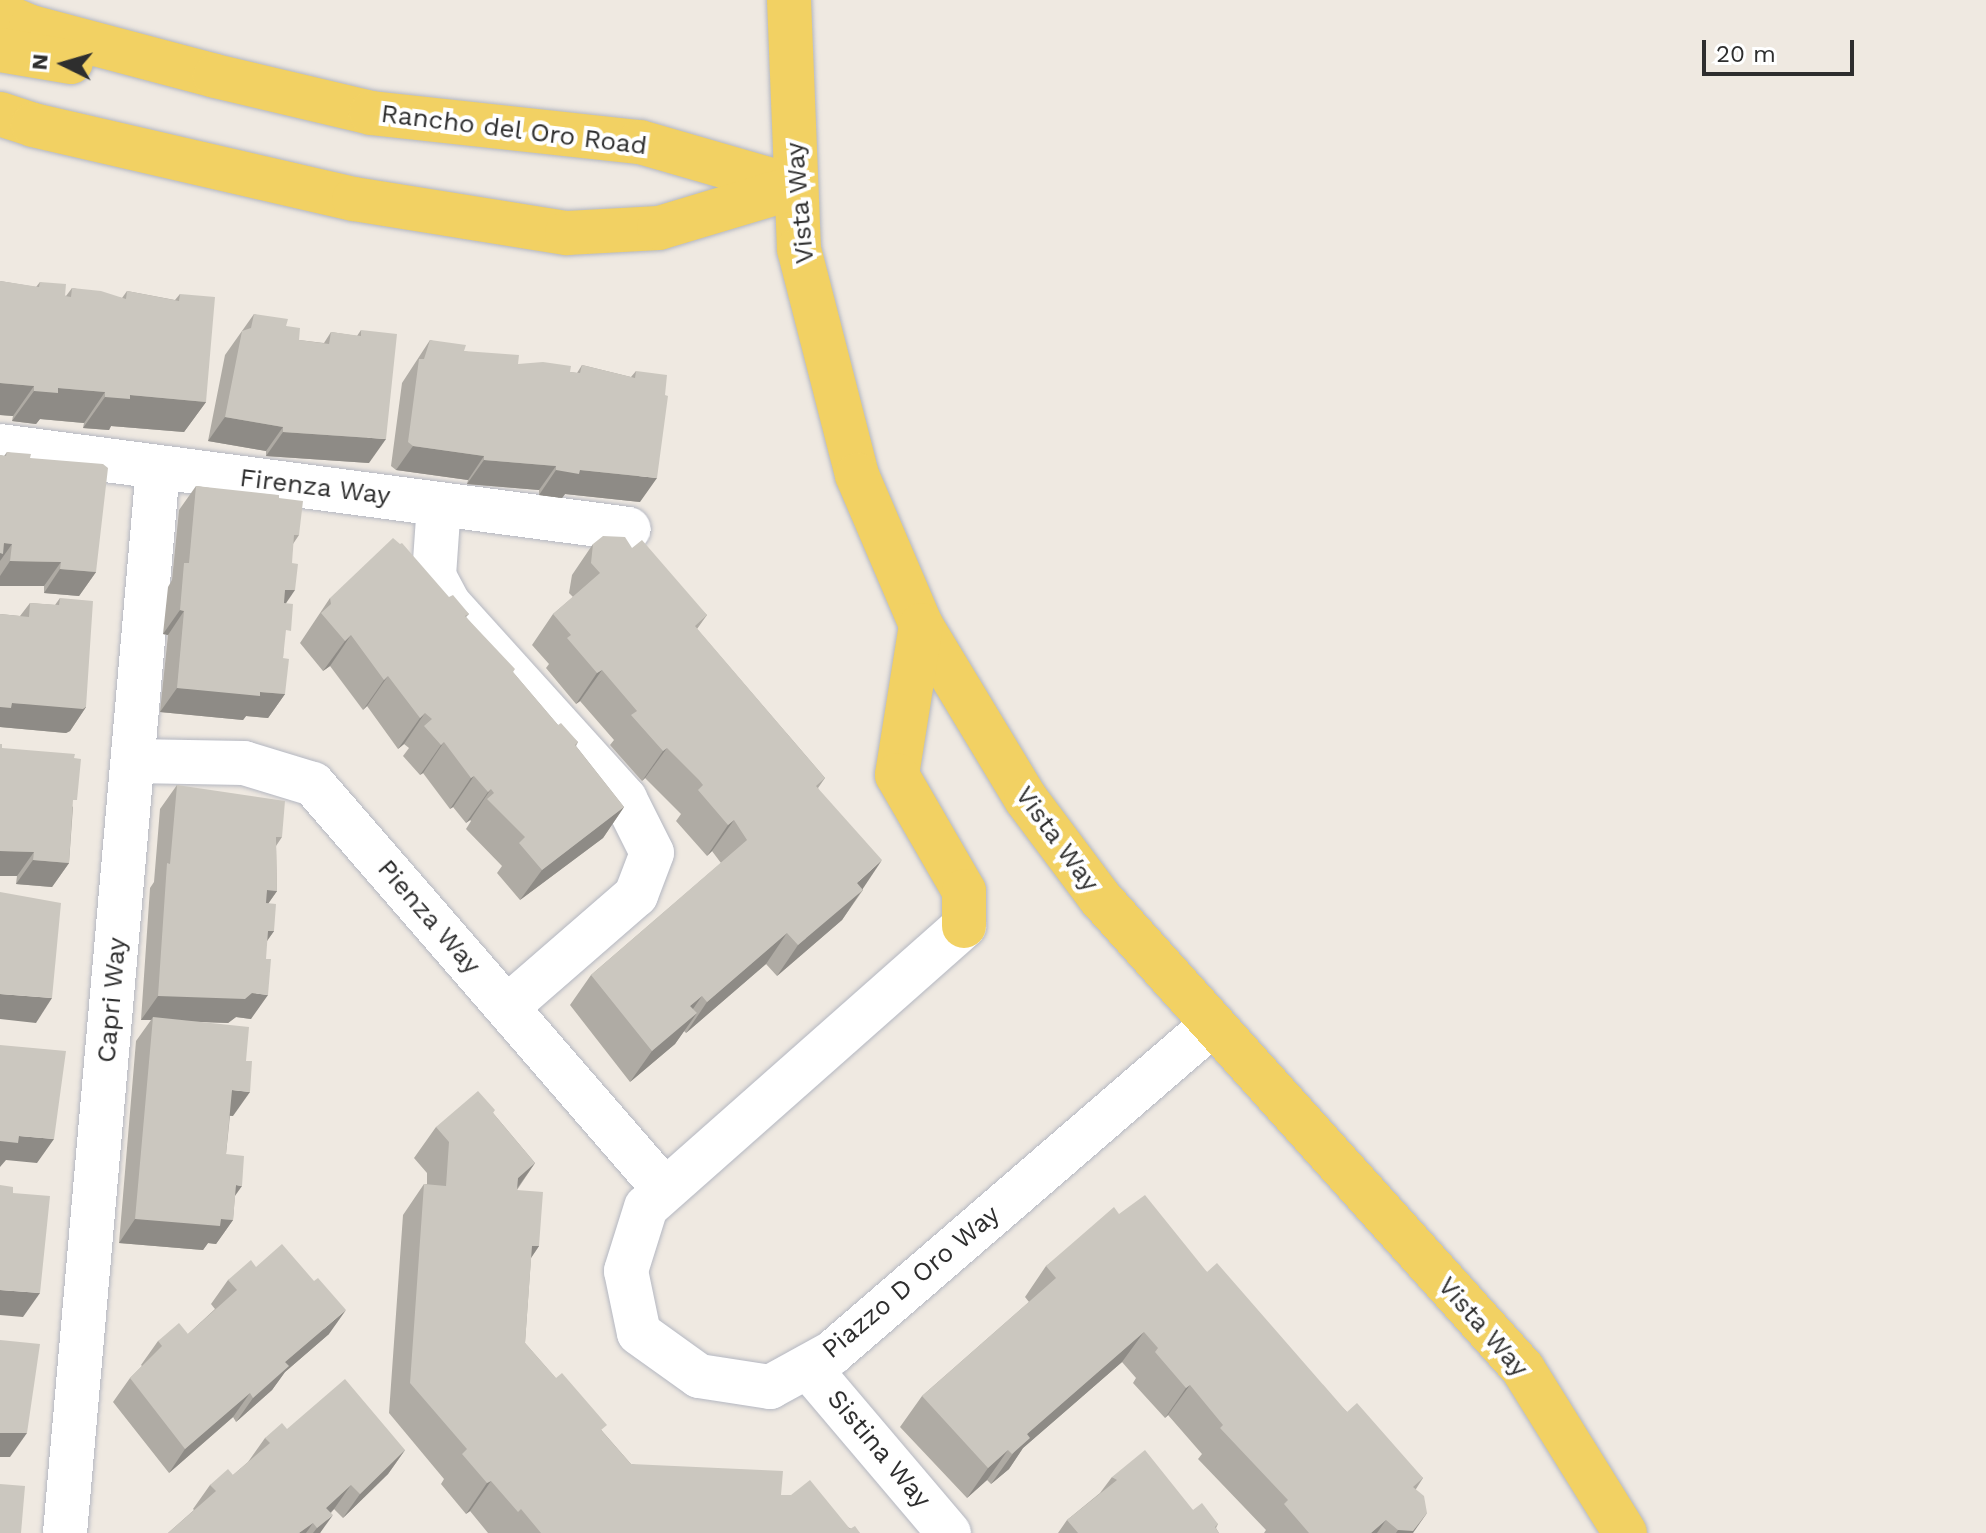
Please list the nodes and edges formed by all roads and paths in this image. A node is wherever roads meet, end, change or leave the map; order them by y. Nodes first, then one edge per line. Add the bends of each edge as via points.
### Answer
1 (789, 0) edge
2 (0, 14) edge
3 (0, 50) edge
4 (193, 70) junction
5 (0, 114) edge
6 (796, 187) junction
7 (0, 446) edge
8 (158, 467) junction
9 (439, 504) junction
10 (629, 529) dead end
11 (921, 625) junction
12 (133, 761) junction
13 (964, 926) joint
14 (507, 1007) junction
15 (1213, 1024) junction
16 (664, 1189) junction
17 (808, 1367) junction
18 (65, 1533) edge
19 (949, 1533) edge
20 (1625, 1533) edge

1 - 6 main road, Vista Way
2 - 4 main road, Rancho del Oro Road
3 - 4 main road via 78,63
4 - 6 main road, Rancho del Oro Road via 371,113 640,142
5 - 6 main road via 354,199 567,233 659,228
6 - 11 main road, Vista Way via 799,249 857,475
7 - 8 street, Firenza Way
8 - 9 street, Firenza Way
8 - 12 street, Capri Way
9 - 10 street, Firenza Way
9 - 14 street via 434,576 449,604 625,799 652,853 636,895
11 - 13 main road via 897,775 964,891
11 - 15 main road, Vista Way via 1026,799 1100,898
12 - 14 street, Pienza Way via 244,763 313,784
12 - 18 street, Capri Way
13 - 16 street, Piazzo D Oro Way
14 - 16 street, Pienza Way
15 - 17 street, Piazzo D Oro Way via 832,1353
15 - 20 main road, Vista Way via 1523,1369
16 - 17 street, Piazzo D Oro Way via 646,1207 626,1271 639,1333 699,1376 770,1387
17 - 19 street, Sistina Way

